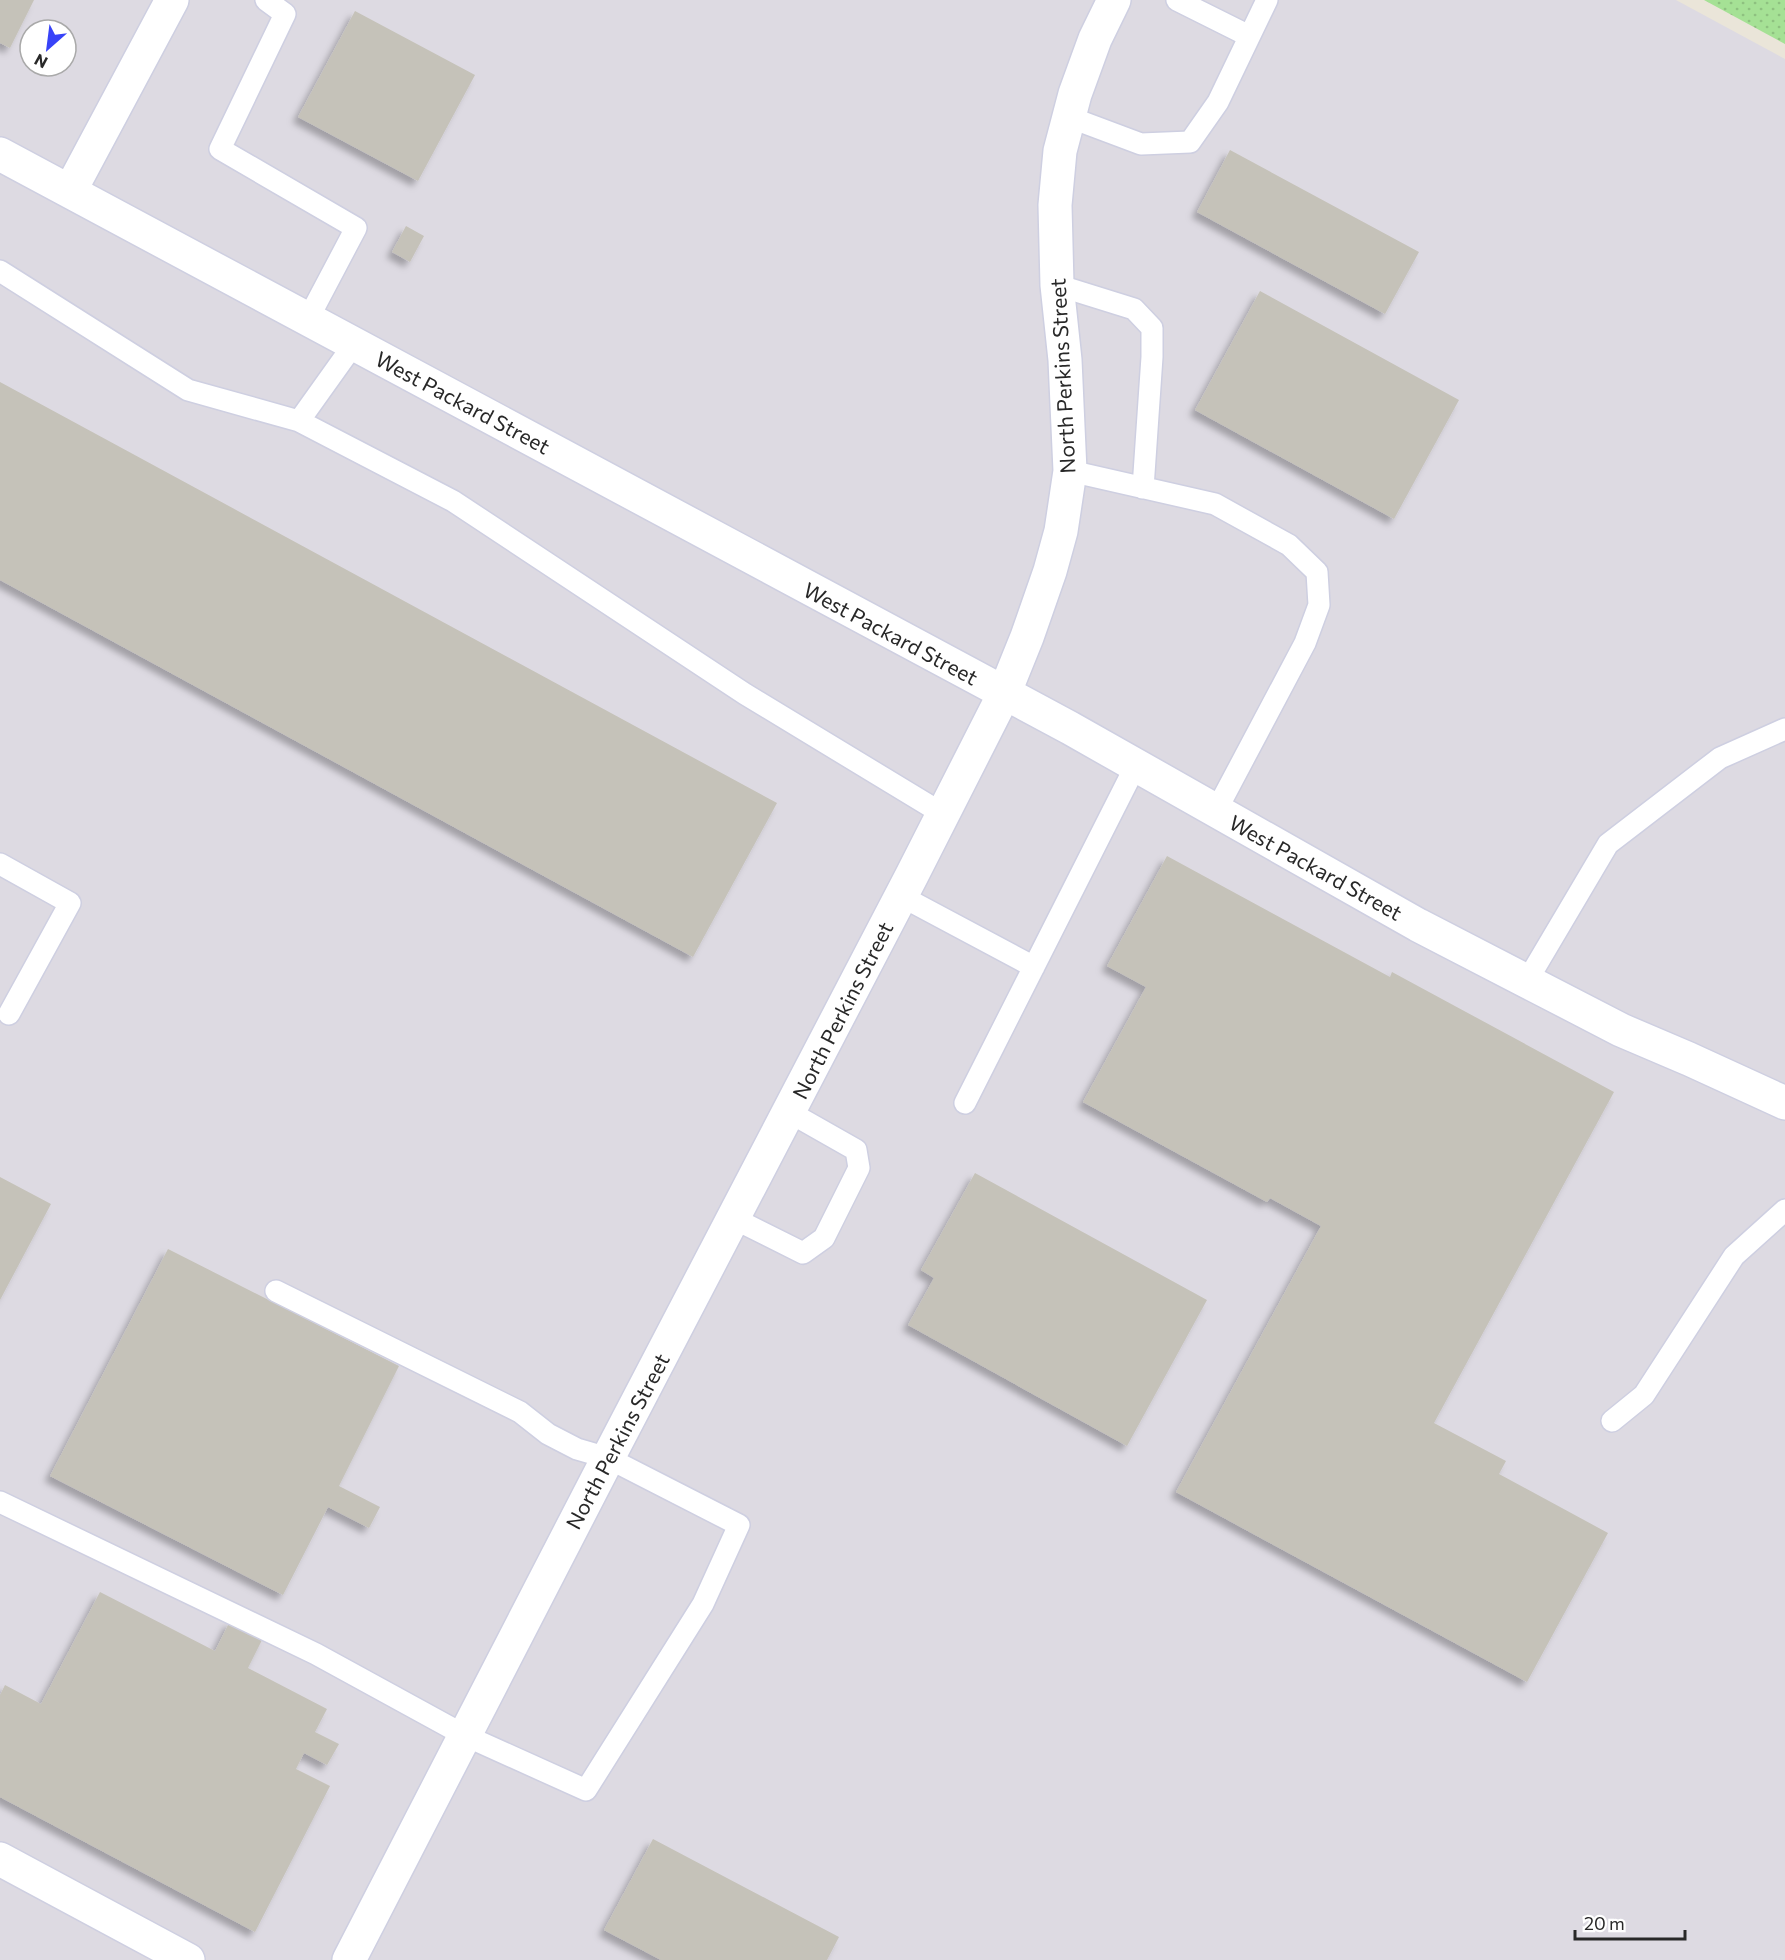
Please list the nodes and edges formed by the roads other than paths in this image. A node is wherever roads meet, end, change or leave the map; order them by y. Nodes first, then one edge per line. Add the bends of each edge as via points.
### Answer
1 (172, 0) edge
2 (267, 0) edge
3 (1114, 0) edge
4 (1177, 0) edge
5 (1267, 0) edge
6 (1249, 36) junction
7 (1069, 117) junction
8 (0, 154) edge
9 (70, 190) junction
10 (0, 271) edge
11 (1057, 285) junction
12 (308, 319) junction
13 (354, 344) junction
14 (299, 421) junction
15 (1070, 471) junction
16 (1143, 488) junction
17 (1004, 694) junction
18 (1785, 729) edge
19 (1136, 765) junction
20 (1215, 811) junction
21 (943, 814) junction
22 (0, 864) edge
23 (901, 896) junction
24 (1034, 967) junction
25 (1527, 981) junction
26 (9, 1014) dead end
27 (965, 1103) dead end
28 (1785, 1104) edge
29 (789, 1112) junction
30 (1785, 1210) edge
31 (733, 1218) junction
32 (276, 1291) dead end
33 (1612, 1420) dead end
34 (608, 1458) junction
35 (0, 1502) edge
36 (464, 1735) junction
37 (3, 1866) edge
38 (188, 1960) edge
39 (349, 1960) edge

1 - 9 street
2 - 12 lane via 285,14 220,149 356,228
3 - 7 street, North Perkins Street via 1095,39
4 - 6 lane
5 - 6 lane
6 - 7 lane via 1218,102 1190,142 1141,144
7 - 11 street, North Perkins Street via 1060,152 1055,205
8 - 9 street, West Packard Street
9 - 12 street, West Packard Street
10 - 14 lane via 188,390
11 - 15 street, North Perkins Street
11 - 16 lane via 1134,309 1152,328
12 - 13 street, West Packard Street
13 - 14 lane
13 - 17 street, West Packard Street
14 - 21 lane via 453,501 745,694
15 - 16 lane
15 - 17 street, North Perkins Street via 1050,571
16 - 20 lane via 1215,504 1288,545 1317,572 1318,605 1305,643
17 - 19 street, West Packard Street
17 - 21 street, North Perkins Street
18 - 25 lane via 1720,758 1608,844
19 - 20 street, West Packard Street
19 - 24 lane
20 - 25 street, West Packard Street
21 - 23 street, North Perkins Street
22 - 26 lane via 70,903
23 - 24 lane
23 - 29 street, North Perkins Street
24 - 27 lane
25 - 28 street, West Packard Street via 1621,1030
29 - 31 street, North Perkins Street
29 - 31 lane via 856,1150 859,1168 824,1238 803,1253
30 - 33 lane via 1734,1256 1644,1395
31 - 34 street, North Perkins Street
32 - 34 lane via 520,1412 548,1434 577,1449
34 - 36 street, North Perkins Street
34 - 36 lane via 739,1525 703,1604 586,1790
35 - 36 lane via 316,1654
36 - 39 street, North Perkins Street
37 - 38 street

